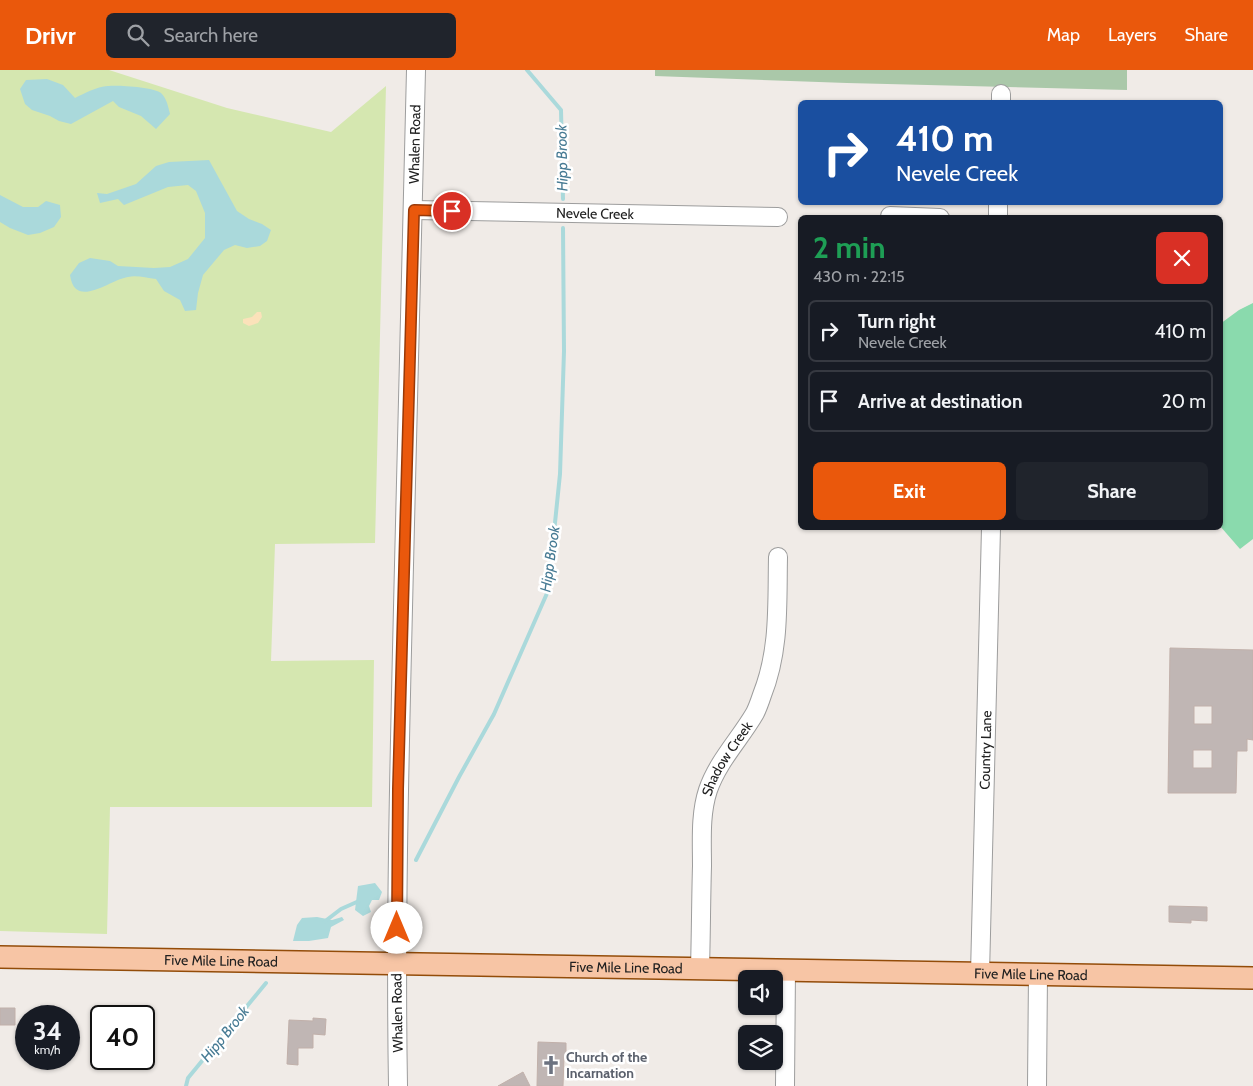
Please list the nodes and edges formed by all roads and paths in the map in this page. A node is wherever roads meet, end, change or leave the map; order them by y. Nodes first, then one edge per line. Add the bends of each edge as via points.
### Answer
1 (416, 70) edge
2 (414, 210) junction
3 (778, 216) dead end
4 (991, 530) edge
5 (778, 556) dead end
6 (0, 957) edge
7 (397, 964) junction
8 (700, 968) junction
9 (786, 970) junction
10 (980, 974) junction
11 (1038, 974) junction
12 (1253, 978) edge
13 (398, 1086) edge
14 (784, 1086) edge
15 (1037, 1086) edge

1 - 2 street, Whalen Road
2 - 3 street, Nevele Creek
2 - 7 street, Whalen Road via 398,789
4 - 10 street, Country Lane
5 - 8 street, Shadow Creek via 777,631 766,686 756,711 714,776 704,808
6 - 7 main road, Five Mile Line Road
7 - 8 main road, Five Mile Line Road
7 - 13 street, Whalen Road
8 - 9 main road, Five Mile Line Road
9 - 10 main road, Five Mile Line Road
9 - 14 street
10 - 11 main road, Five Mile Line Road
11 - 12 main road, Five Mile Line Road
11 - 15 street

